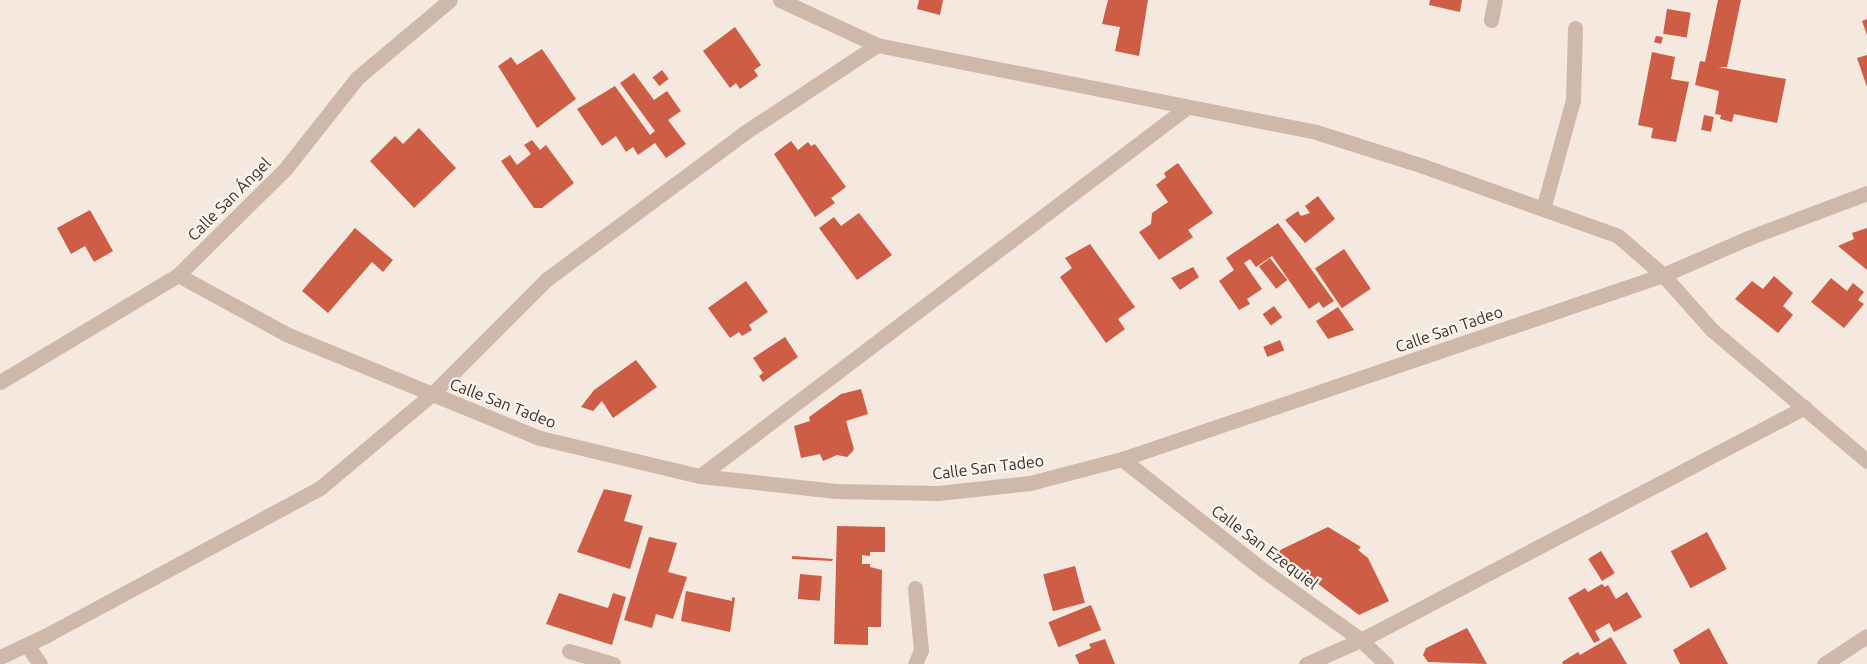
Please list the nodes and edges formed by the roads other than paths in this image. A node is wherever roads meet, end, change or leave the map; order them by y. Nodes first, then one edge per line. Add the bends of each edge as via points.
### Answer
1 (450, 0) edge
2 (780, 0) edge
3 (1495, 0) edge
4 (1491, 20) dead end
5 (1575, 28) dead end
6 (877, 45) junction
7 (1186, 108) junction
8 (1867, 193) edge
9 (1543, 209) junction
10 (178, 275) junction
11 (1663, 275) junction
12 (0, 382) edge
13 (430, 394) junction
14 (1805, 407) junction
15 (1122, 459) junction
16 (1867, 461) edge
17 (699, 476) junction
18 (915, 588) dead end
19 (1867, 636) edge
20 (1361, 640) junction
21 (27, 645) junction
22 (569, 651) dead end
23 (0, 657) edge
24 (40, 664) edge
25 (613, 664) edge
26 (915, 664) edge
27 (1306, 664) edge
28 (1386, 664) edge
29 (1824, 664) edge

1 - 10 street, Calle San Ángel via 357,78 286,168
2 - 6 street
3 - 4 street
5 - 9 street via 1573,100
6 - 7 street
6 - 13 street via 744,133 548,279
7 - 9 street via 1316,132
7 - 17 street
8 - 11 street, Calle San Tadeo
9 - 11 street via 1618,236
10 - 12 street, Calle San Ángel
10 - 13 street, Calle San Tadeo via 286,334
11 - 14 street via 1712,330
11 - 15 street, Calle San Tadeo
13 - 17 street, Calle San Tadeo via 540,438
13 - 21 street via 320,488
14 - 16 street
14 - 20 street
15 - 17 street, Calle San Tadeo via 1030,483 938,493 835,491
15 - 20 street, Calle San Ezequiel via 1263,570
18 - 26 street via 921,650
19 - 29 street
20 - 27 street
20 - 28 street, Calle San Ezequiel
21 - 23 street
21 - 24 street
22 - 25 street

